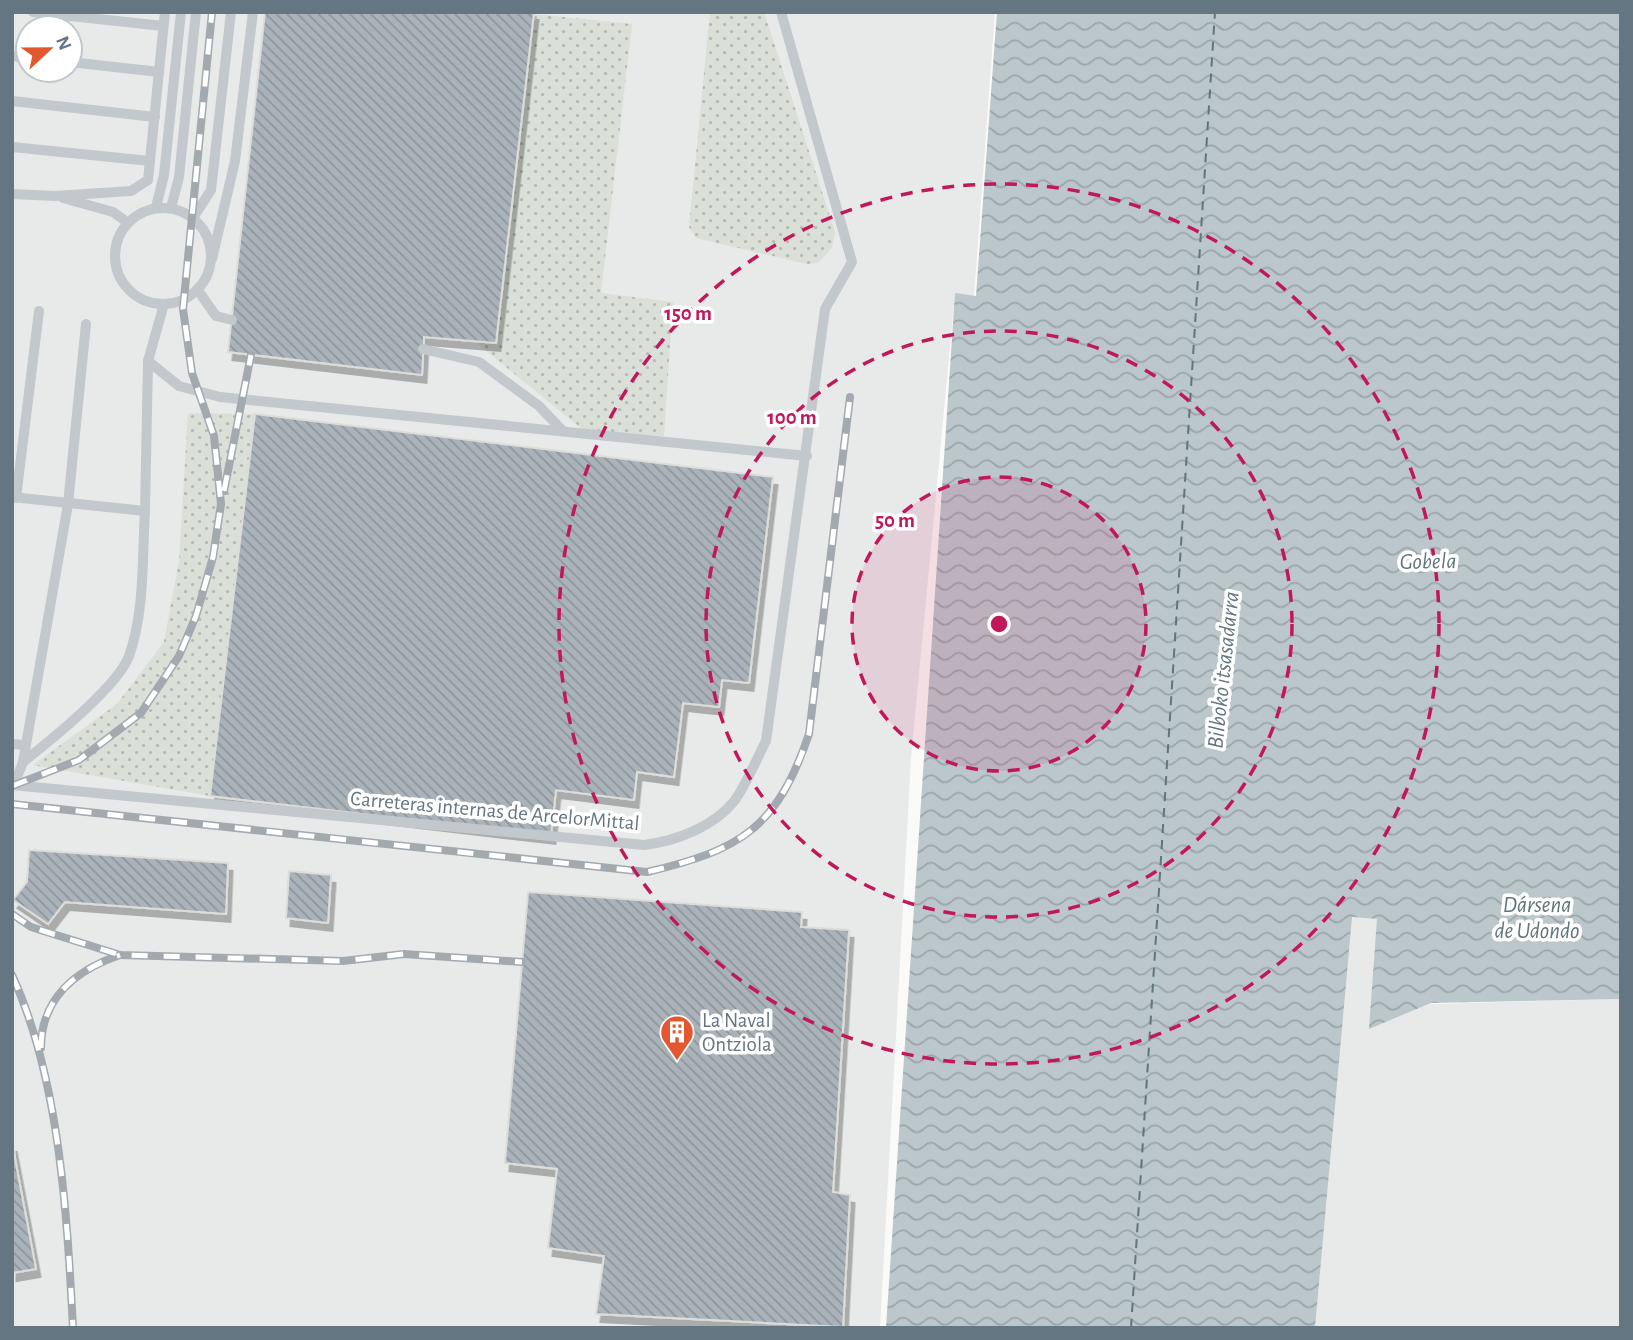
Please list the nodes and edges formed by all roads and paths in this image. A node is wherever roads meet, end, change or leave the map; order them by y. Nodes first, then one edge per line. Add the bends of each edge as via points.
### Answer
1 (33, 12) edge
2 (165, 12) edge
3 (181, 12) edge
4 (196, 12) edge
5 (231, 12) edge
6 (253, 12) edge
7 (780, 12) edge
8 (163, 26) junction
9 (84, 64) edge
10 (159, 72) junction
11 (12, 101) edge
12 (155, 117) junction
13 (12, 148) edge
14 (150, 161) junction
15 (12, 194) edge
16 (55, 196) junction
17 (156, 207) junction
18 (171, 208) junction
19 (192, 218) junction
20 (127, 222) junction
21 (212, 259) junction
22 (197, 289) junction
23 (164, 304) junction
24 (38, 311) dead end
25 (232, 320) dead end
26 (86, 324) dead end
27 (423, 349) dead end
28 (148, 361) junction
29 (562, 430) junction
30 (807, 456) junction
31 (14, 498) edge
32 (68, 504) junction
33 (145, 511) junction
34 (12, 744) edge
35 (26, 745) junction
36 (23, 762) junction
37 (13, 785) edge

1 - 8 lane
2 - 8 lane
3 - 17 lane via 164,175
4 - 18 lane via 179,177
5 - 19 lane via 211,190
6 - 21 lane via 235,161
7 - 30 lane, Carreteras internas de ArcelorMittal via 852,262 825,309
8 - 10 lane
9 - 10 lane
10 - 12 lane
11 - 12 lane
12 - 14 lane
13 - 14 lane
14 - 16 lane via 148,180 131,191
15 - 16 lane
16 - 20 lane via 113,212
17 - 18 lane
17 - 20 lane
18 - 19 lane
19 - 21 lane via 206,235
20 - 23 lane via 114,248 115,268 125,287 143,300
21 - 22 lane
22 - 23 lane
22 - 25 lane via 216,316
23 - 28 lane
24 - 31 lane
26 - 32 lane
27 - 29 lane via 479,362 539,406
28 - 29 lane via 179,386 219,397
28 - 33 lane
29 - 30 lane
30 - 37 lane, Carreteras internas de ArcelorMittal via 766,741 734,800 713,820 684,836 644,845
31 - 32 lane
32 - 33 lane
32 - 35 lane
33 - 36 lane via 139,610 128,658 65,729
34 - 35 lane
35 - 36 lane
36 - 37 lane

